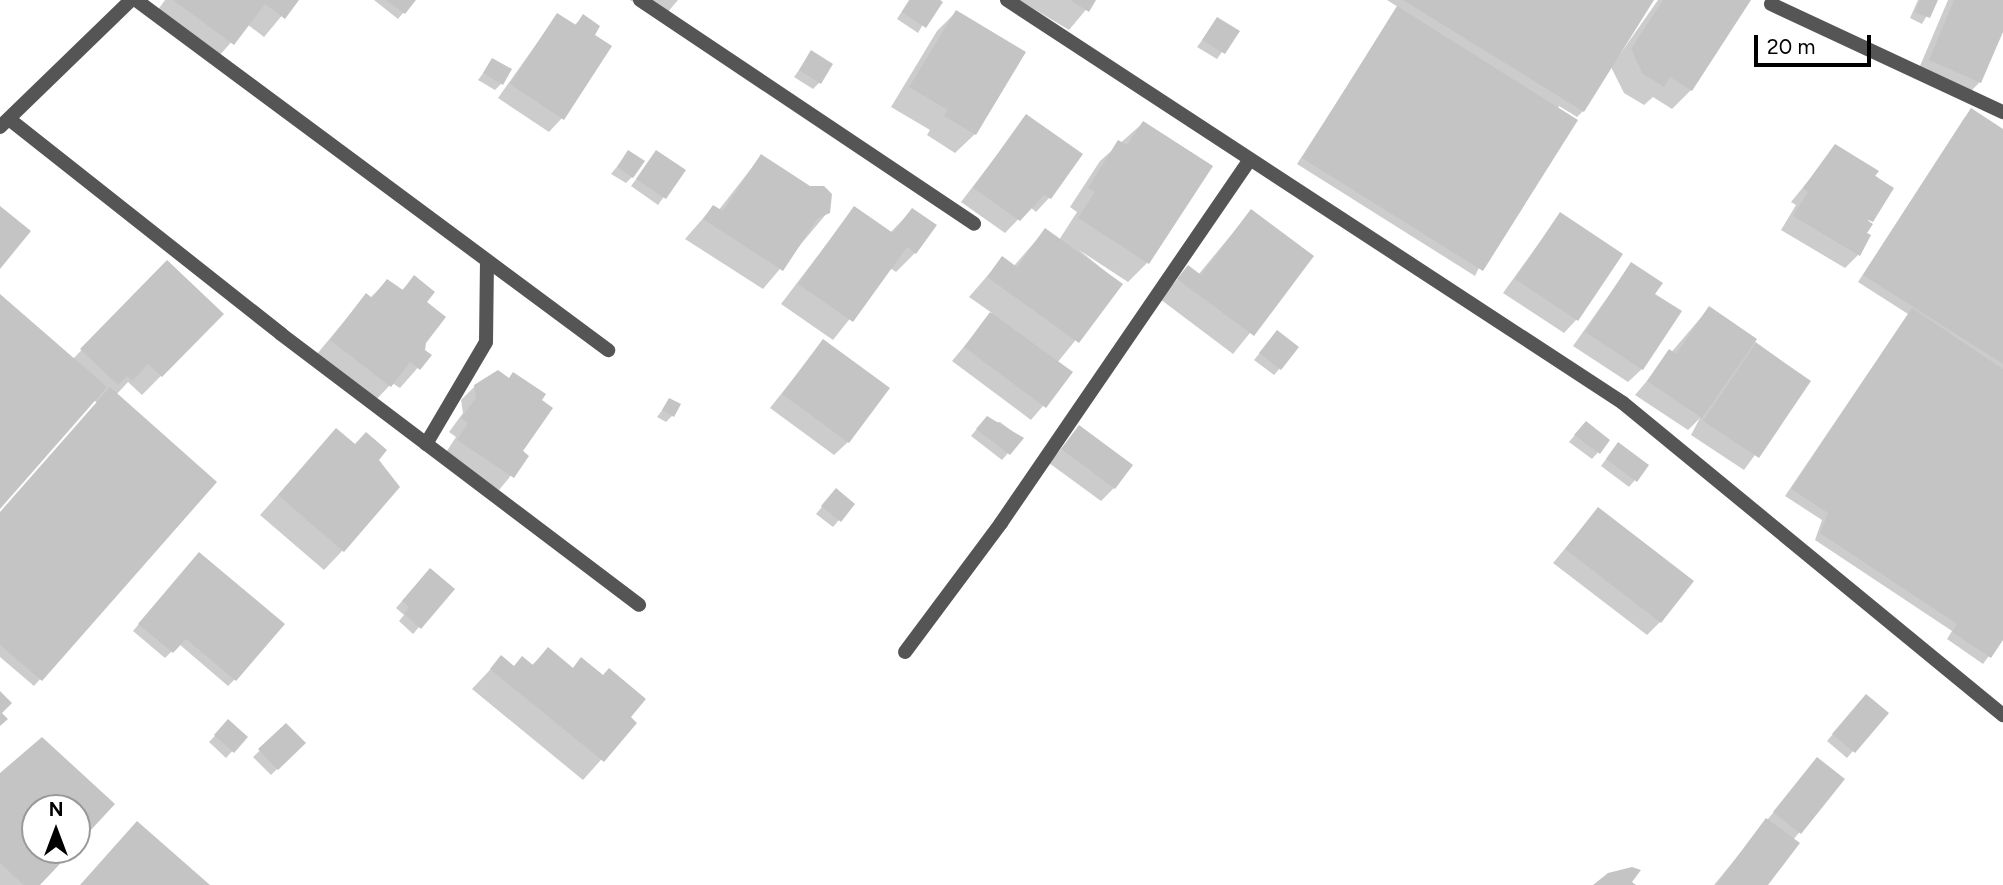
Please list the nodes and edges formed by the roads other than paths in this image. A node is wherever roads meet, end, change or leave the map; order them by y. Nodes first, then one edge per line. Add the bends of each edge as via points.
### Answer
1 (134, 0) edge
2 (640, 0) edge
3 (1007, 0) edge
4 (1771, 4) dead end
5 (2003, 112) edge
6 (4, 123) edge
7 (1250, 160) junction
8 (974, 224) dead end
9 (487, 262) junction
10 (608, 350) dead end
11 (426, 444) junction
12 (639, 605) dead end
13 (905, 652) dead end
14 (2003, 715) edge

1 - 6 street
1 - 9 street
2 - 8 street
3 - 7 street
4 - 5 street
6 - 11 street
7 - 13 street via 1001,523
7 - 14 street via 1623,403
9 - 10 street
9 - 11 street via 486,342
11 - 12 street

